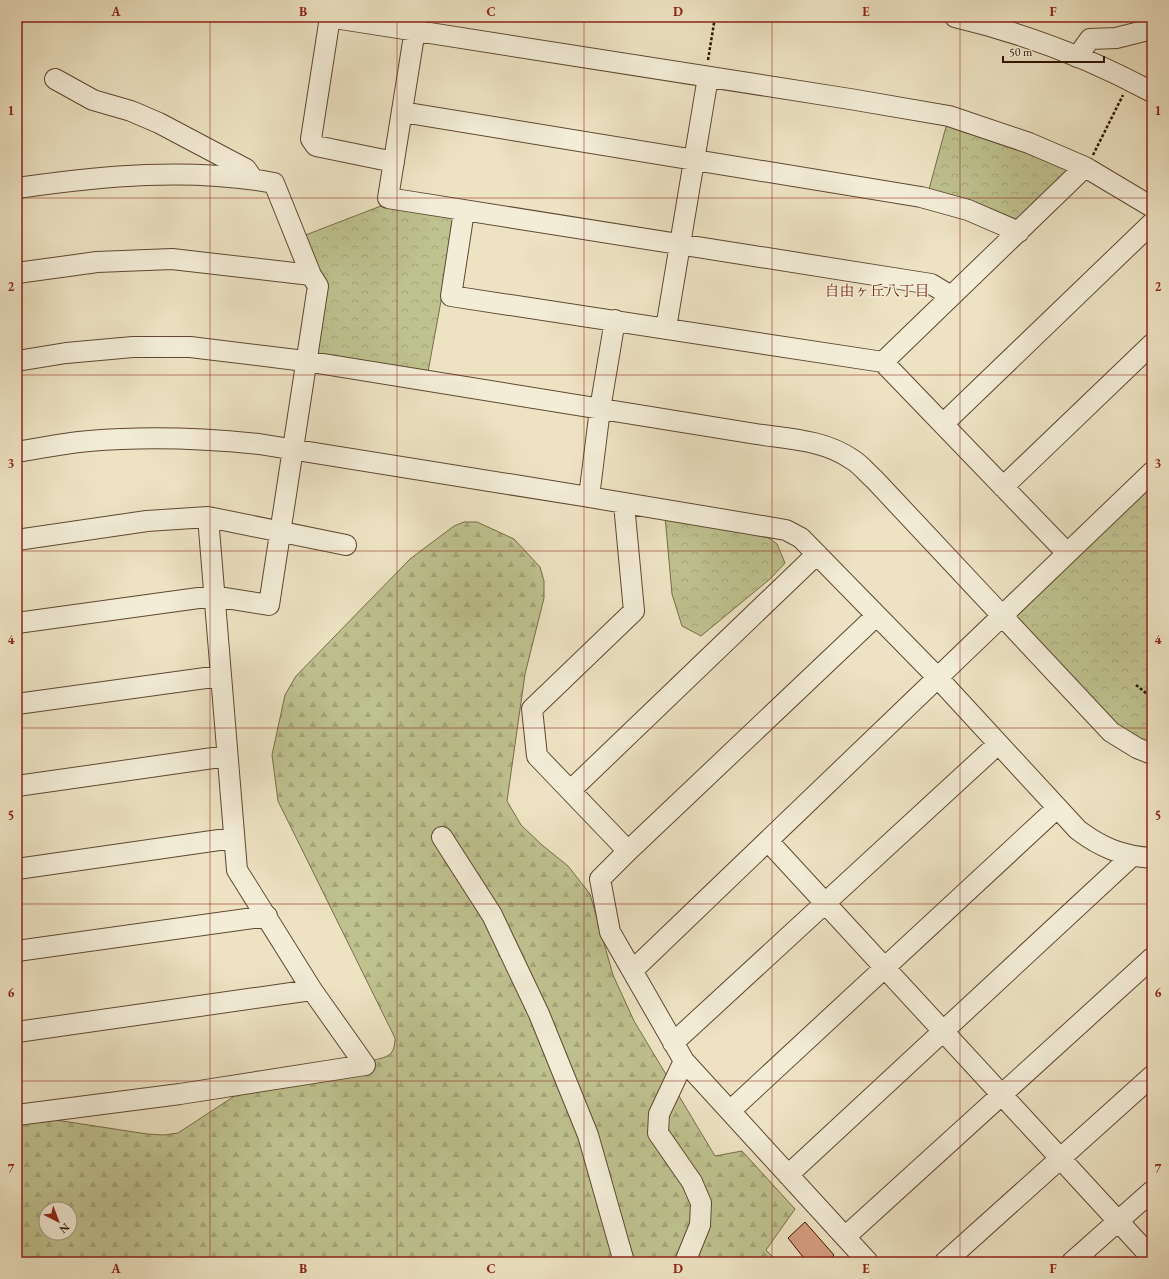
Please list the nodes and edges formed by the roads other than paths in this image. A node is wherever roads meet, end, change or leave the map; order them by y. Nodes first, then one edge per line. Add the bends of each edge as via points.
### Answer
1 (329, 17) edge
2 (955, 17) edge
3 (975, 19) edge
4 (416, 23) edge
5 (1152, 29) edge
6 (1077, 57) junction
7 (707, 77) junction
8 (54, 79) dead end
9 (1152, 92) edge
10 (402, 112) junction
11 (694, 160) junction
12 (394, 162) junction
13 (1085, 167) junction
14 (253, 179) junction
15 (17, 188) edge
16 (1152, 207) edge
17 (464, 211) junction
18 (1152, 223) edge
19 (1019, 232) junction
20 (681, 244) junction
21 (19, 269) edge
22 (311, 275) junction
23 (951, 296) junction
24 (615, 320) junction
25 (666, 328) junction
26 (1152, 344) edge
27 (17, 361) edge
28 (305, 361) junction
29 (883, 362) junction
30 (600, 409) junction
31 (943, 424) junction
32 (292, 451) junction
33 (17, 452) edge
34 (1152, 472) edge
35 (1003, 487) junction
36 (589, 497) junction
37 (624, 504) junction
38 (208, 517) junction
39 (280, 531) junction
40 (17, 540) edge
41 (346, 545) dead end
42 (1067, 553) junction
43 (816, 554) junction
44 (213, 596) junction
45 (1002, 614) junction
46 (876, 616) junction
47 (17, 623) edge
48 (220, 676) junction
49 (937, 677) junction
50 (17, 704) edge
51 (998, 744) junction
52 (1152, 754) edge
53 (227, 756) junction
54 (17, 786) edge
55 (571, 790) junction
56 (1056, 808) junction
57 (442, 837) dead end
58 (233, 838) junction
59 (768, 841) junction
60 (628, 851) junction
61 (1131, 857) junction
62 (1152, 858) edge
63 (17, 869) edge
64 (826, 904) junction
65 (267, 916) junction
66 (17, 951) edge
67 (1152, 958) edge
68 (884, 968) junction
69 (633, 970) junction
70 (312, 990) junction
71 (17, 1032) edge
72 (943, 1033) junction
73 (673, 1043) junction
74 (684, 1061) junction
75 (1152, 1076) edge
76 (1001, 1095) junction
77 (730, 1111) junction
78 (17, 1115) edge
79 (1060, 1159) junction
80 (788, 1174) junction
81 (1152, 1191) edge
82 (1117, 1221) junction
83 (845, 1237) junction
84 (1152, 1258) edge
85 (624, 1262) edge
86 (685, 1262) edge
87 (868, 1262) edge
88 (945, 1262) edge
89 (1072, 1262) edge

1 - 4 street
1 - 12 street via 311,139 316,146
2 - 3 street
3 - 6 street
4 - 7 street
4 - 10 street
5 - 6 street via 1116,38 1090,39
6 - 9 street
7 - 11 street
7 - 13 street via 948,116 1029,143
8 - 14 street via 93,100 131,111 159,123 246,169
10 - 11 street
10 - 12 street
11 - 19 street via 921,197 968,210
11 - 20 street
12 - 17 street via 388,198
13 - 16 street
13 - 19 street
14 - 15 street via 142,174
14 - 22 street via 274,183
17 - 20 street
17 - 24 street via 452,296
18 - 31 street
19 - 23 street
20 - 23 street via 931,284
20 - 25 street
21 - 22 street via 172,259
22 - 28 street via 318,286
23 - 29 street
24 - 25 street
24 - 30 street
25 - 29 street
26 - 35 street
27 - 28 street via 66,353 133,347 190,347
28 - 30 street
28 - 32 street
29 - 31 street
30 - 36 street
30 - 45 street via 810,441 834,448 859,465
31 - 35 street
32 - 33 street via 210,438 154,437 88,441
32 - 36 street
32 - 39 street
34 - 42 street
35 - 42 street
36 - 37 street
37 - 43 street via 786,530 802,538
37 - 55 street via 634,611 532,709 537,756
38 - 39 street
38 - 40 street via 146,521
38 - 44 street
39 - 41 street
39 - 44 street via 269,605
42 - 45 street
43 - 46 street
43 - 55 street
44 - 47 street
44 - 48 street
45 - 49 street
45 - 52 street via 1111,732
46 - 49 street
46 - 60 street
48 - 50 street
48 - 53 street
49 - 51 street
49 - 59 street
51 - 56 street
51 - 64 street
53 - 54 street
53 - 58 street
55 - 60 street
56 - 61 street via 1093,841
56 - 68 street
57 - 85 street via 492,915 538,1014 588,1135
58 - 63 street
58 - 65 street via 237,870
59 - 64 street
59 - 69 street
60 - 69 street via 600,880 610,932
61 - 62 street
61 - 72 street
64 - 68 street
64 - 73 street
65 - 66 street
65 - 70 street
67 - 76 street
68 - 72 street
68 - 77 street
69 - 73 street
70 - 71 street
70 - 78 street via 365,1065 180,1094
72 - 76 street
72 - 80 street
73 - 74 street
74 - 77 street
74 - 86 street via 659,1114 658,1133 692,1182 701,1204 700,1225
75 - 79 street
76 - 79 street
76 - 83 street
77 - 80 street
79 - 82 street
79 - 88 street
80 - 83 street
81 - 82 street
82 - 84 street
82 - 89 street
83 - 87 street

